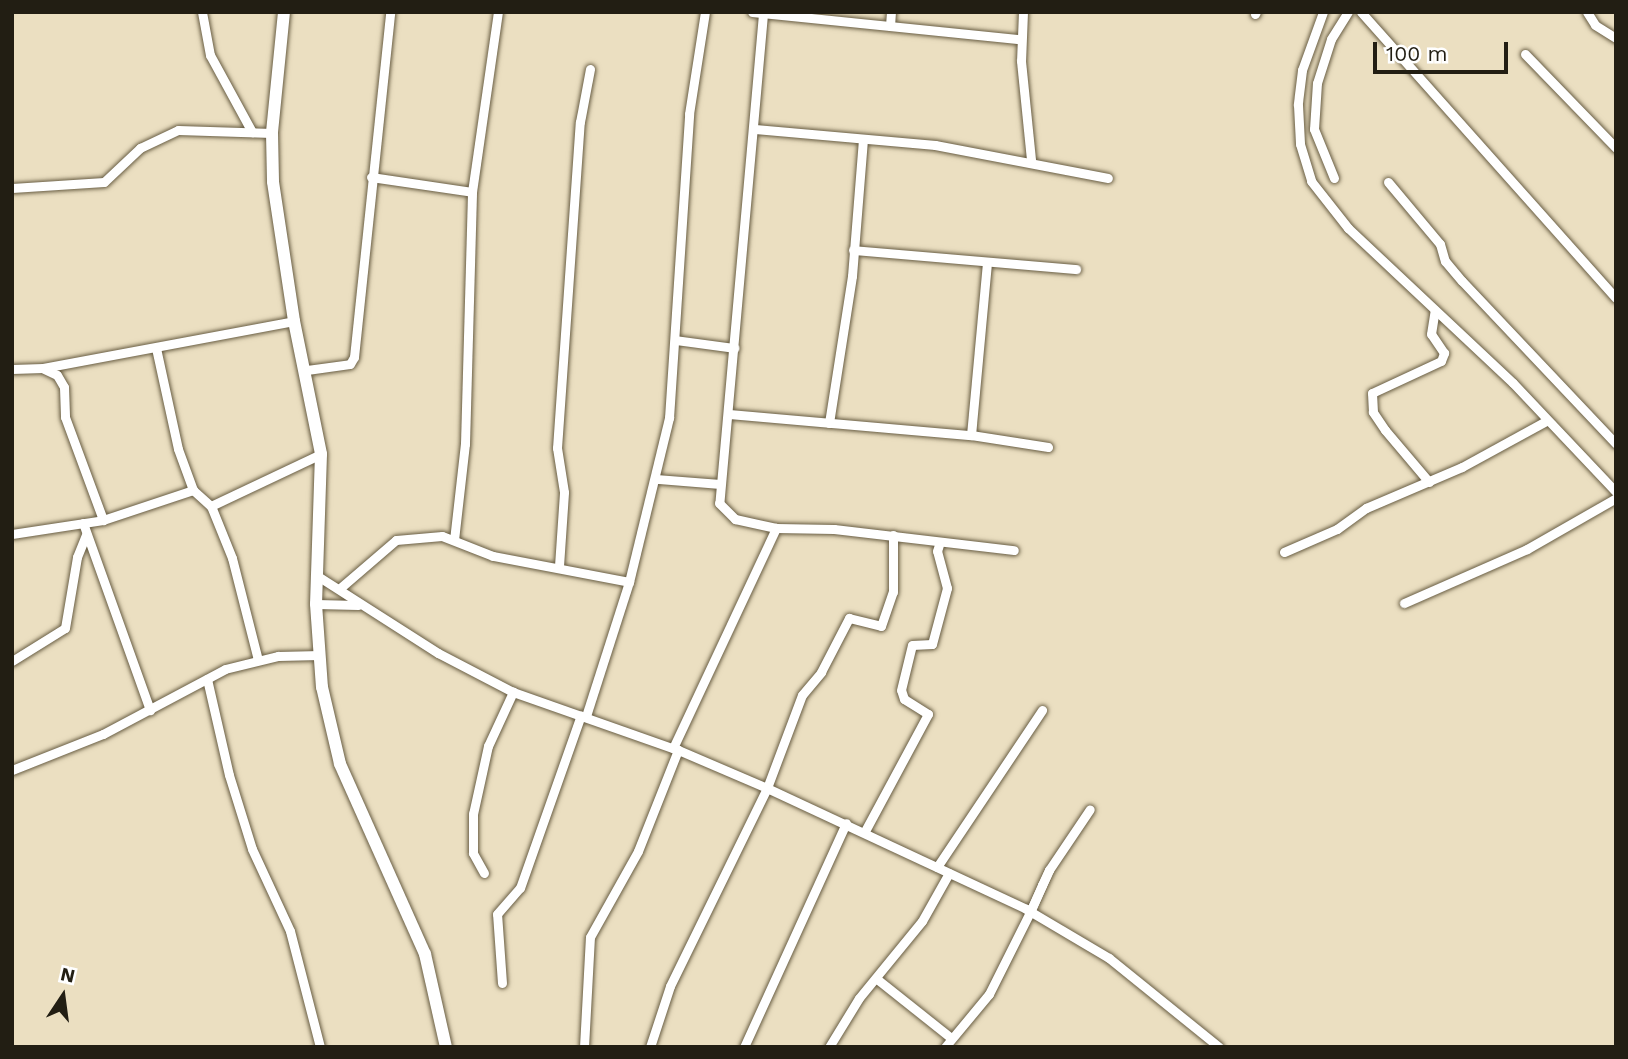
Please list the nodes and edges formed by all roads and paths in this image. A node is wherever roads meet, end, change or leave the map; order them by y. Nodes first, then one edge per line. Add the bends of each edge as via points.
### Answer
1 (202, 12) edge
2 (284, 12) edge
3 (390, 12) edge
4 (498, 12) edge
5 (705, 12) edge
6 (752, 12) edge
7 (891, 12) edge
8 (1023, 12) edge
9 (1323, 12) edge
10 (1348, 12) edge
11 (1361, 12) edge
12 (1587, 12) edge
13 (763, 14) edge
14 (890, 26) junction
15 (1616, 38) edge
16 (1020, 39) junction
17 (1525, 54) dead end
18 (590, 69) dead end
19 (755, 129) junction
20 (252, 132) junction
21 (272, 133) junction
22 (863, 140) junction
23 (1616, 148) edge
24 (1031, 159) junction
25 (372, 177) junction
26 (1334, 177) dead end
27 (1108, 178) dead end
28 (1388, 182) dead end
29 (12, 188) edge
30 (472, 192) junction
31 (853, 250) junction
32 (987, 264) junction
33 (1076, 269) dead end
34 (1615, 296) edge
35 (1435, 310) junction
36 (294, 321) junction
37 (675, 340) junction
38 (156, 348) junction
39 (734, 348) junction
40 (43, 368) junction
41 (12, 369) edge
42 (307, 370) junction
43 (729, 414) junction
44 (1546, 421) junction
45 (829, 423) junction
46 (971, 435) junction
47 (1616, 444) edge
48 (1048, 447) dead end
49 (321, 454) junction
50 (657, 479) junction
51 (1429, 482) junction
52 (719, 484) junction
53 (193, 490) junction
54 (1616, 495) edge
55 (211, 506) junction
56 (103, 520) junction
57 (83, 523) junction
58 (776, 528) junction
59 (12, 534) edge
60 (86, 535) junction
61 (893, 535) junction
62 (454, 540) junction
63 (940, 542) junction
64 (1014, 550) dead end
65 (1284, 552) dead end
66 (559, 566) junction
67 (316, 575) junction
68 (629, 582) junction
69 (339, 589) junction
70 (1404, 603) dead end
71 (316, 604) junction
72 (360, 605) junction
73 (320, 655) junction
74 (258, 660) junction
75 (12, 661) edge
76 (207, 679) junction
77 (513, 692) junction
78 (150, 710) junction
79 (1042, 710) dead end
80 (583, 715) junction
81 (676, 749) junction
82 (12, 770) edge
83 (767, 788) junction
84 (1090, 809) dead end
85 (846, 823) junction
86 (865, 831) junction
87 (937, 867) junction
88 (484, 873) dead end
89 (948, 873) junction
90 (1030, 912) junction
91 (877, 979) junction
92 (502, 983) dead end
93 (950, 1037) junction
94 (320, 1047) edge
95 (446, 1047) edge
96 (584, 1047) edge
97 (650, 1047) edge
98 (744, 1047) edge
99 (829, 1047) edge
100 (945, 1047) edge
101 (1219, 1047) edge

1 - 20 street via 210,55
2 - 21 street
3 - 25 street
4 - 30 street
5 - 37 street via 689,114
6 - 13 street
7 - 14 street
8 - 16 street
9 - 35 street via 1301,77 1298,117 1307,173 1348,228
10 - 26 street via 1331,39 1317,83 1314,129
11 - 34 street
12 - 15 street via 1595,25
13 - 14 street
13 - 19 street
14 - 16 street
16 - 24 street
17 - 23 street
18 - 66 street via 580,122 557,448 564,492
19 - 22 street
19 - 39 street
20 - 21 street
20 - 29 street via 178,130 140,148 104,182
21 - 36 street via 274,182
22 - 24 street
22 - 31 street
24 - 27 street
25 - 30 street
25 - 42 street via 364,290 353,361
28 - 47 street via 1440,244 1445,261 1470,291
30 - 62 street via 465,444
31 - 32 street
31 - 45 street
32 - 33 street
32 - 46 street
35 - 44 street
35 - 51 street via 1431,334 1444,353 1441,361 1371,393 1373,412
36 - 38 street
36 - 42 street
37 - 39 street
37 - 50 street via 670,407
38 - 40 street
38 - 53 street via 171,427
39 - 43 street
40 - 41 street
40 - 56 street via 57,375 64,387 65,417
42 - 49 street
43 - 45 street
43 - 52 street
44 - 51 street
44 - 54 street
45 - 46 street
46 - 48 street
49 - 55 street
49 - 67 street
50 - 52 street
50 - 68 street
51 - 65 street
52 - 58 street via 719,503 728,515
53 - 55 street
53 - 56 street
54 - 70 street via 1527,549
55 - 74 street via 232,558
56 - 57 street
57 - 59 street
57 - 60 street
58 - 61 street
58 - 81 street
60 - 75 street via 77,557 65,628
60 - 78 street
61 - 63 street
61 - 83 street via 893,592 881,626 849,618 821,672 795,707
62 - 66 street via 493,556
62 - 69 street via 442,536 399,539
63 - 64 street
63 - 86 street via 937,551 947,588 932,644 912,645 901,690 904,699 928,714
66 - 68 street
67 - 69 street
67 - 71 street
68 - 80 street
69 - 72 street
71 - 72 street
71 - 73 street
72 - 77 street
73 - 74 street
73 - 95 street via 327,714 340,764 425,954
74 - 76 street
76 - 78 street
76 - 94 street via 229,775 252,849 290,931
77 - 80 street
77 - 88 street via 488,746 473,814 473,853
78 - 82 street via 67,750
79 - 87 street
80 - 81 street
80 - 92 street via 523,880 498,915
81 - 83 street
81 - 96 street via 638,851 590,937
83 - 85 street
83 - 97 street via 670,986
84 - 90 street via 1049,870
85 - 86 street
85 - 98 street
86 - 87 street
87 - 89 street
89 - 90 street
89 - 91 street via 922,921
90 - 93 street via 989,993
90 - 101 street via 1109,958
91 - 93 street
91 - 99 street
93 - 100 street

